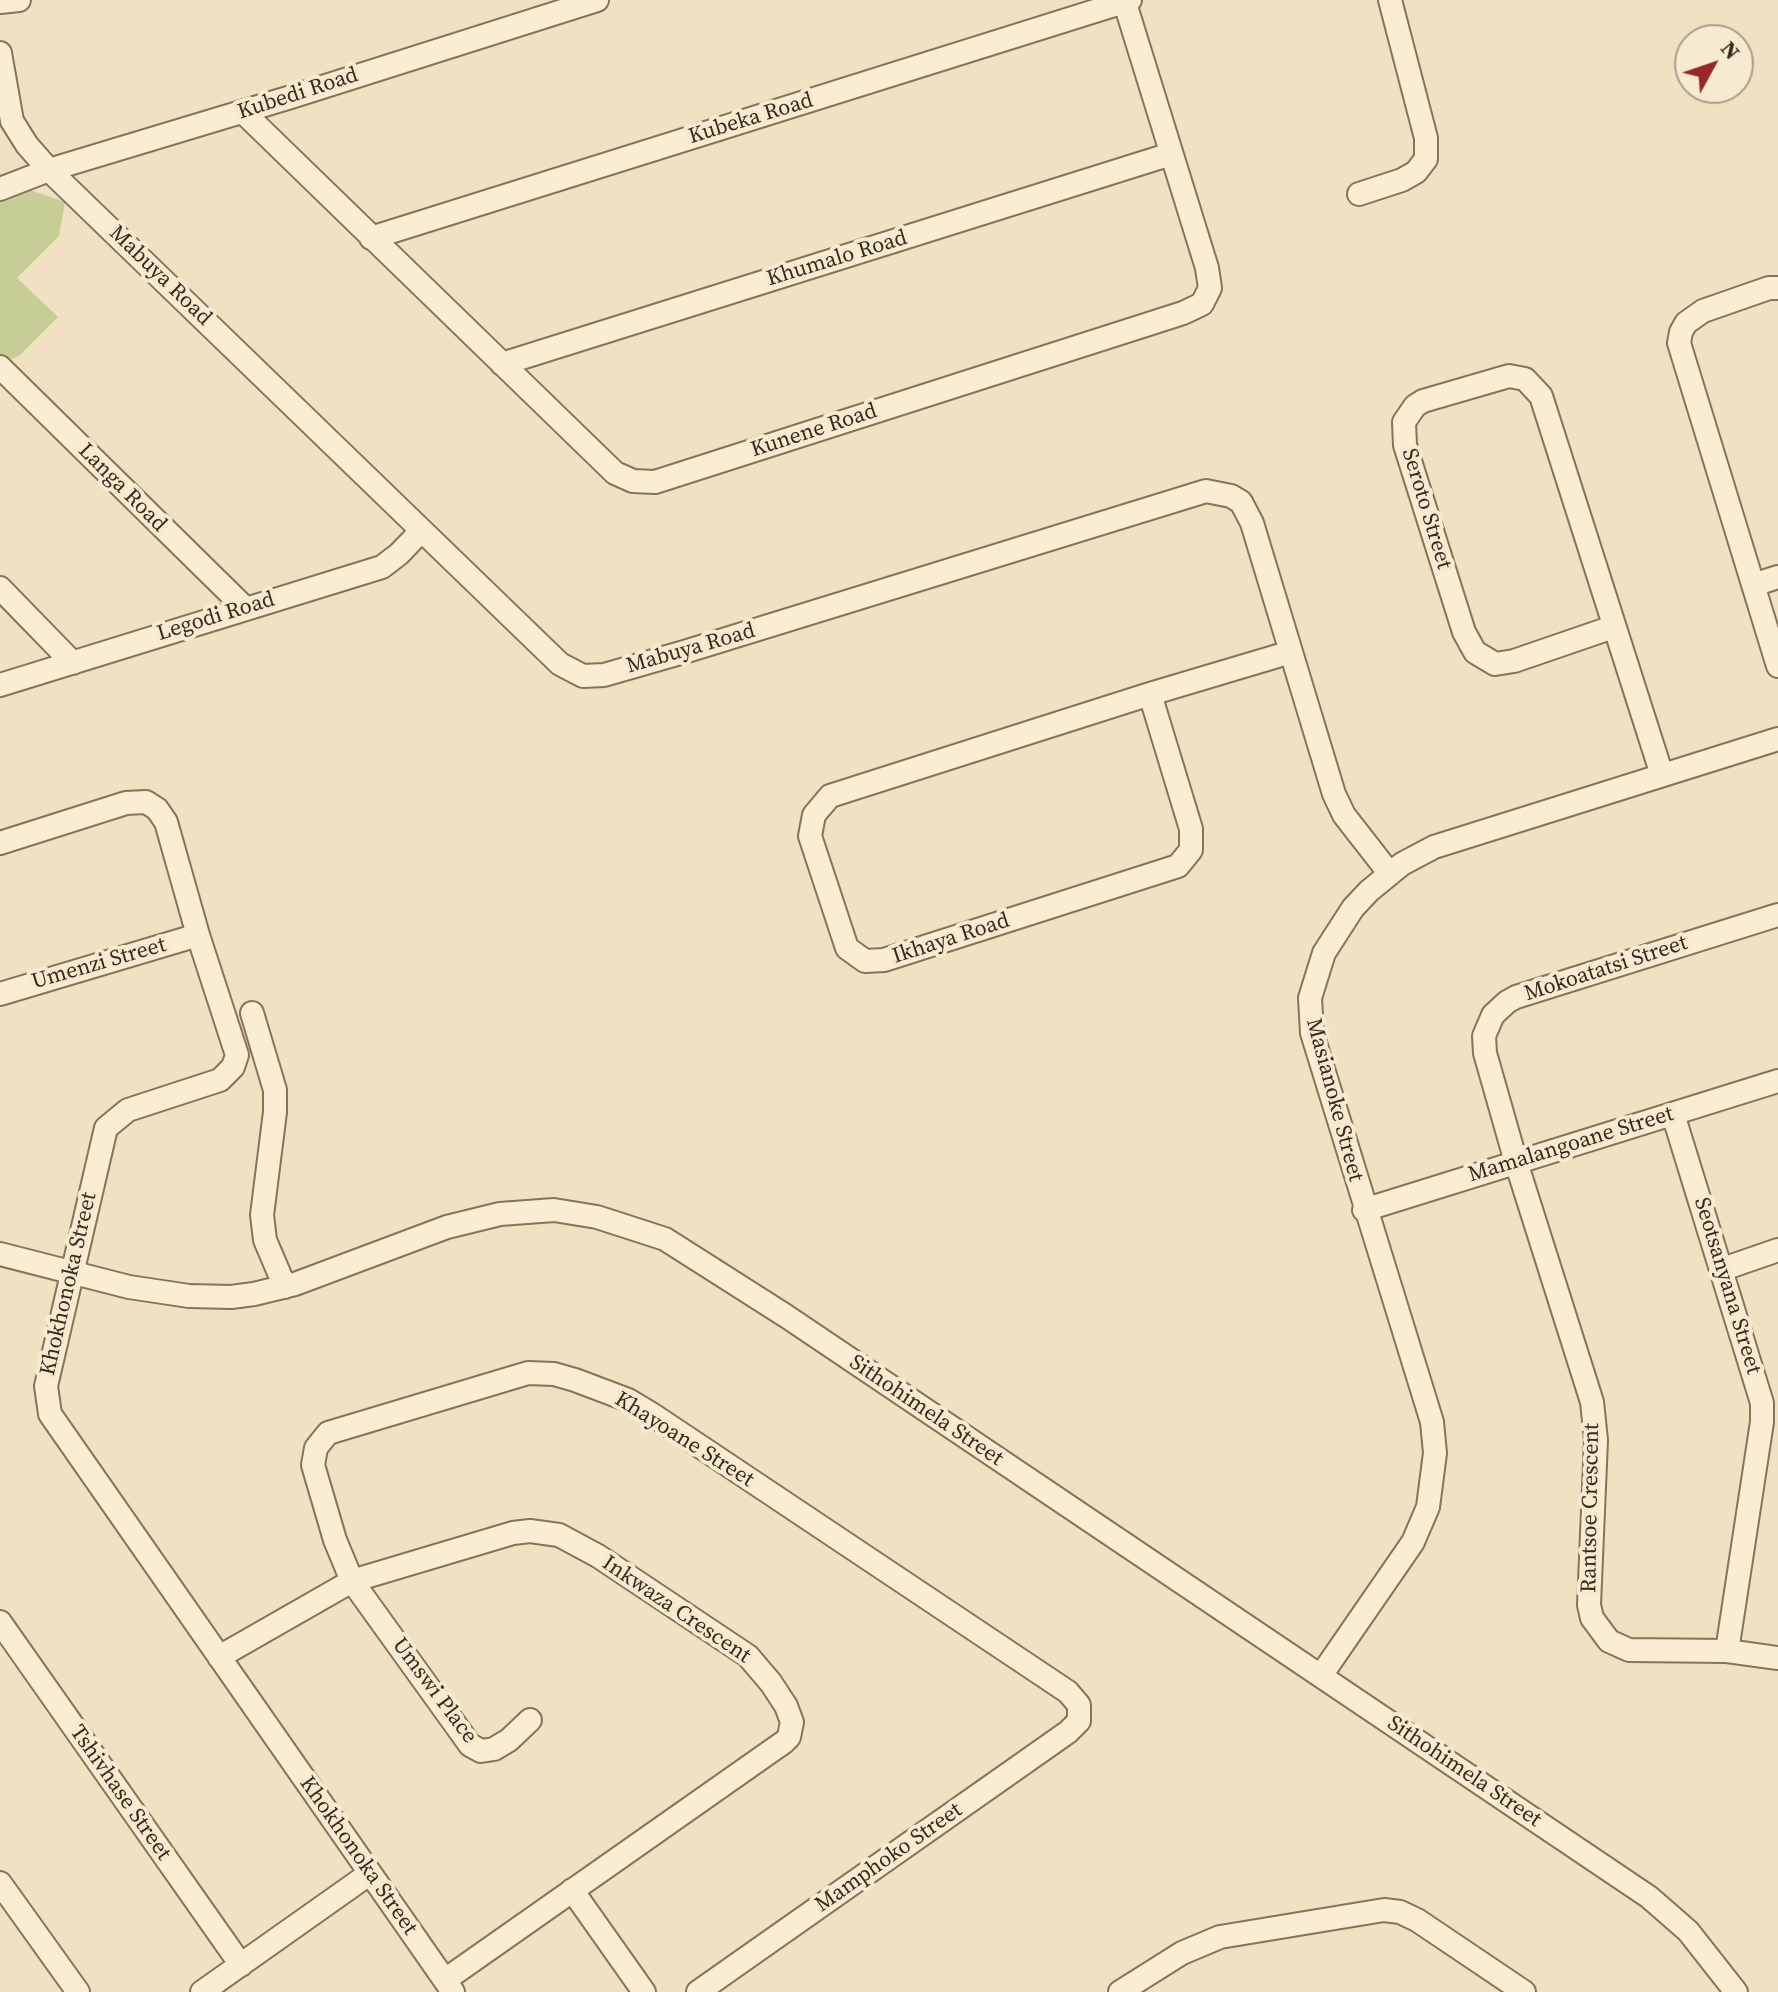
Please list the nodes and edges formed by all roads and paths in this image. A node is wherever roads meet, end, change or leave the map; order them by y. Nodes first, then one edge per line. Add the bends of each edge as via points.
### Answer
1 (19, 0) edge
2 (597, 0) edge
3 (1390, 0) edge
4 (1126, 1) edge
5 (0, 2) edge
6 (0, 53) edge
7 (243, 112) junction
8 (1171, 154) junction
9 (49, 170) junction
10 (0, 189) edge
11 (1359, 194) dead end
12 (371, 238) junction
13 (1778, 288) edge
14 (502, 364) junction
15 (0, 367) edge
16 (421, 531) junction
17 (1778, 577) edge
18 (1753, 585) junction
19 (0, 588) edge
20 (245, 608) junction
21 (1613, 627) junction
22 (1291, 652) junction
23 (73, 663) junction
24 (1778, 666) edge
25 (0, 685) edge
26 (1150, 694) junction
27 (1778, 739) edge
28 (1662, 775) junction
29 (0, 843) edge
30 (1390, 874) junction
31 (1778, 915) edge
32 (198, 935) junction
33 (0, 994) edge
34 (252, 1013) dead end
35 (1778, 1081) edge
36 (1673, 1114) junction
37 (1516, 1162) junction
38 (1364, 1210) junction
39 (1778, 1250) edge
40 (0, 1254) edge
41 (1723, 1269) junction
42 (71, 1273) junction
43 (285, 1287) junction
44 (352, 1581) junction
45 (0, 1622) edge
46 (1727, 1651) junction
47 (219, 1657) junction
48 (1778, 1658) edge
49 (1322, 1674) junction
50 (530, 1720) dead end
51 (1079, 1721) joint
52 (369, 1874) junction
53 (0, 1883) edge
54 (572, 1890) junction
55 (241, 1965) junction
56 (449, 1986) edge
57 (78, 1992) edge
58 (202, 1992) edge
59 (644, 1992) edge
60 (698, 1992) edge
61 (1120, 1992) edge
62 (1524, 1992) edge
63 (1736, 1992) edge

1 - 5 street
2 - 7 street, Kubedi Road
3 - 11 street via 1426,138 1426,159 1402,180
4 - 8 street, Kunene Road
4 - 12 street, Kubeka Road
6 - 9 street, Mabuya Road via 12,121
7 - 9 street, Kubedi Road
7 - 12 street, Kunene Road
8 - 14 street, Khumalo Road
8 - 14 street, Kunene Road via 1210,279 1202,304 655,482 615,473
9 - 10 street, Kubedi Road
9 - 16 street, Mabuya Road
12 - 14 street, Kunene Road
13 - 18 street via 1703,311 1681,332 1681,356
15 - 20 street, Langa Road
16 - 20 street, Legodi Road via 382,567
16 - 22 street, Mabuya Road via 560,664 593,676 1206,491 1219,492 1241,502 1248,512
17 - 18 street
18 - 24 street
19 - 23 street
20 - 23 street, Legodi Road
21 - 21 street, Seroto Street via 1547,409 1533,384 1509,376 1415,406 1404,422 1405,445 1464,632 1475,652 1495,664 1514,661
21 - 28 street, Seroto Street
22 - 26 street, Ikhaya Road
22 - 30 street, Mabuya Road via 1334,794
23 - 25 street, Legodi Road
26 - 26 street, Ikhaya Road via 830,796 814,815 810,836 847,948 865,961 884,960 1178,866 1191,850 1191,829
27 - 28 street, Masianoke Street
28 - 30 street, Masianoke Street via 1434,847
29 - 32 street, Khokhonoka Street via 126,803 146,802 166,822
30 - 38 street, Masianoke Street via 1353,908 1331,939 1310,998 1312,1033
31 - 37 street, Mokoatatsi Street via 1516,997 1499,1008 1484,1036 1485,1053
32 - 33 street, Umenzi Street
32 - 42 street, Khokhonoka Street via 236,1060 220,1080 128,1110 106,1128
34 - 43 street via 275,1090 262,1215 265,1240
35 - 36 street, Mamalangoane Street
36 - 37 street, Mamalangoane Street
36 - 41 street, Seotsanyana Street
37 - 38 street, Mamalangoane Street
37 - 46 street, Rantsoe Crescent via 1592,1402 1592,1618 1609,1641 1629,1650
38 - 49 street, Masianoke Street via 1432,1422 1435,1469 1428,1507 1413,1542
39 - 41 street
40 - 42 street, Sithohimela Street
41 - 46 street, Seotsanyana Street via 1762,1410
42 - 43 street, Sithohimela Street via 189,1296 243,1296
42 - 47 street, Khokhonoka Street via 46,1386 50,1414
43 - 49 street, Sithohimela Street via 447,1227 500,1214 554,1210 629,1225 665,1239 712,1268
44 - 47 street, Inkwaza Crescent
44 - 50 street, Umswi Place via 470,1745 481,1751 494,1749
44 - 51 street, Khayoane Street via 313,1465 322,1439 344,1427 539,1371 628,1400 653,1415 1068,1692 1079,1705
44 - 54 street, Inkwaza Crescent via 513,1533 559,1535 748,1656 771,1683 792,1722 789,1737
45 - 55 street, Tshivhase Street
46 - 48 street, Rantsoe Crescent
47 - 52 street, Khokhonoka Street
49 - 63 street, Sithohimela Street via 1656,1902 1688,1931
51 - 60 street, Mamphoko Street
52 - 55 street
52 - 56 street, Khokhonoka Street
53 - 57 street
54 - 56 street, Inkwaza Crescent
54 - 59 street
55 - 58 street
61 - 62 street via 1182,1953 1220,1937 1384,1910 1417,1920

